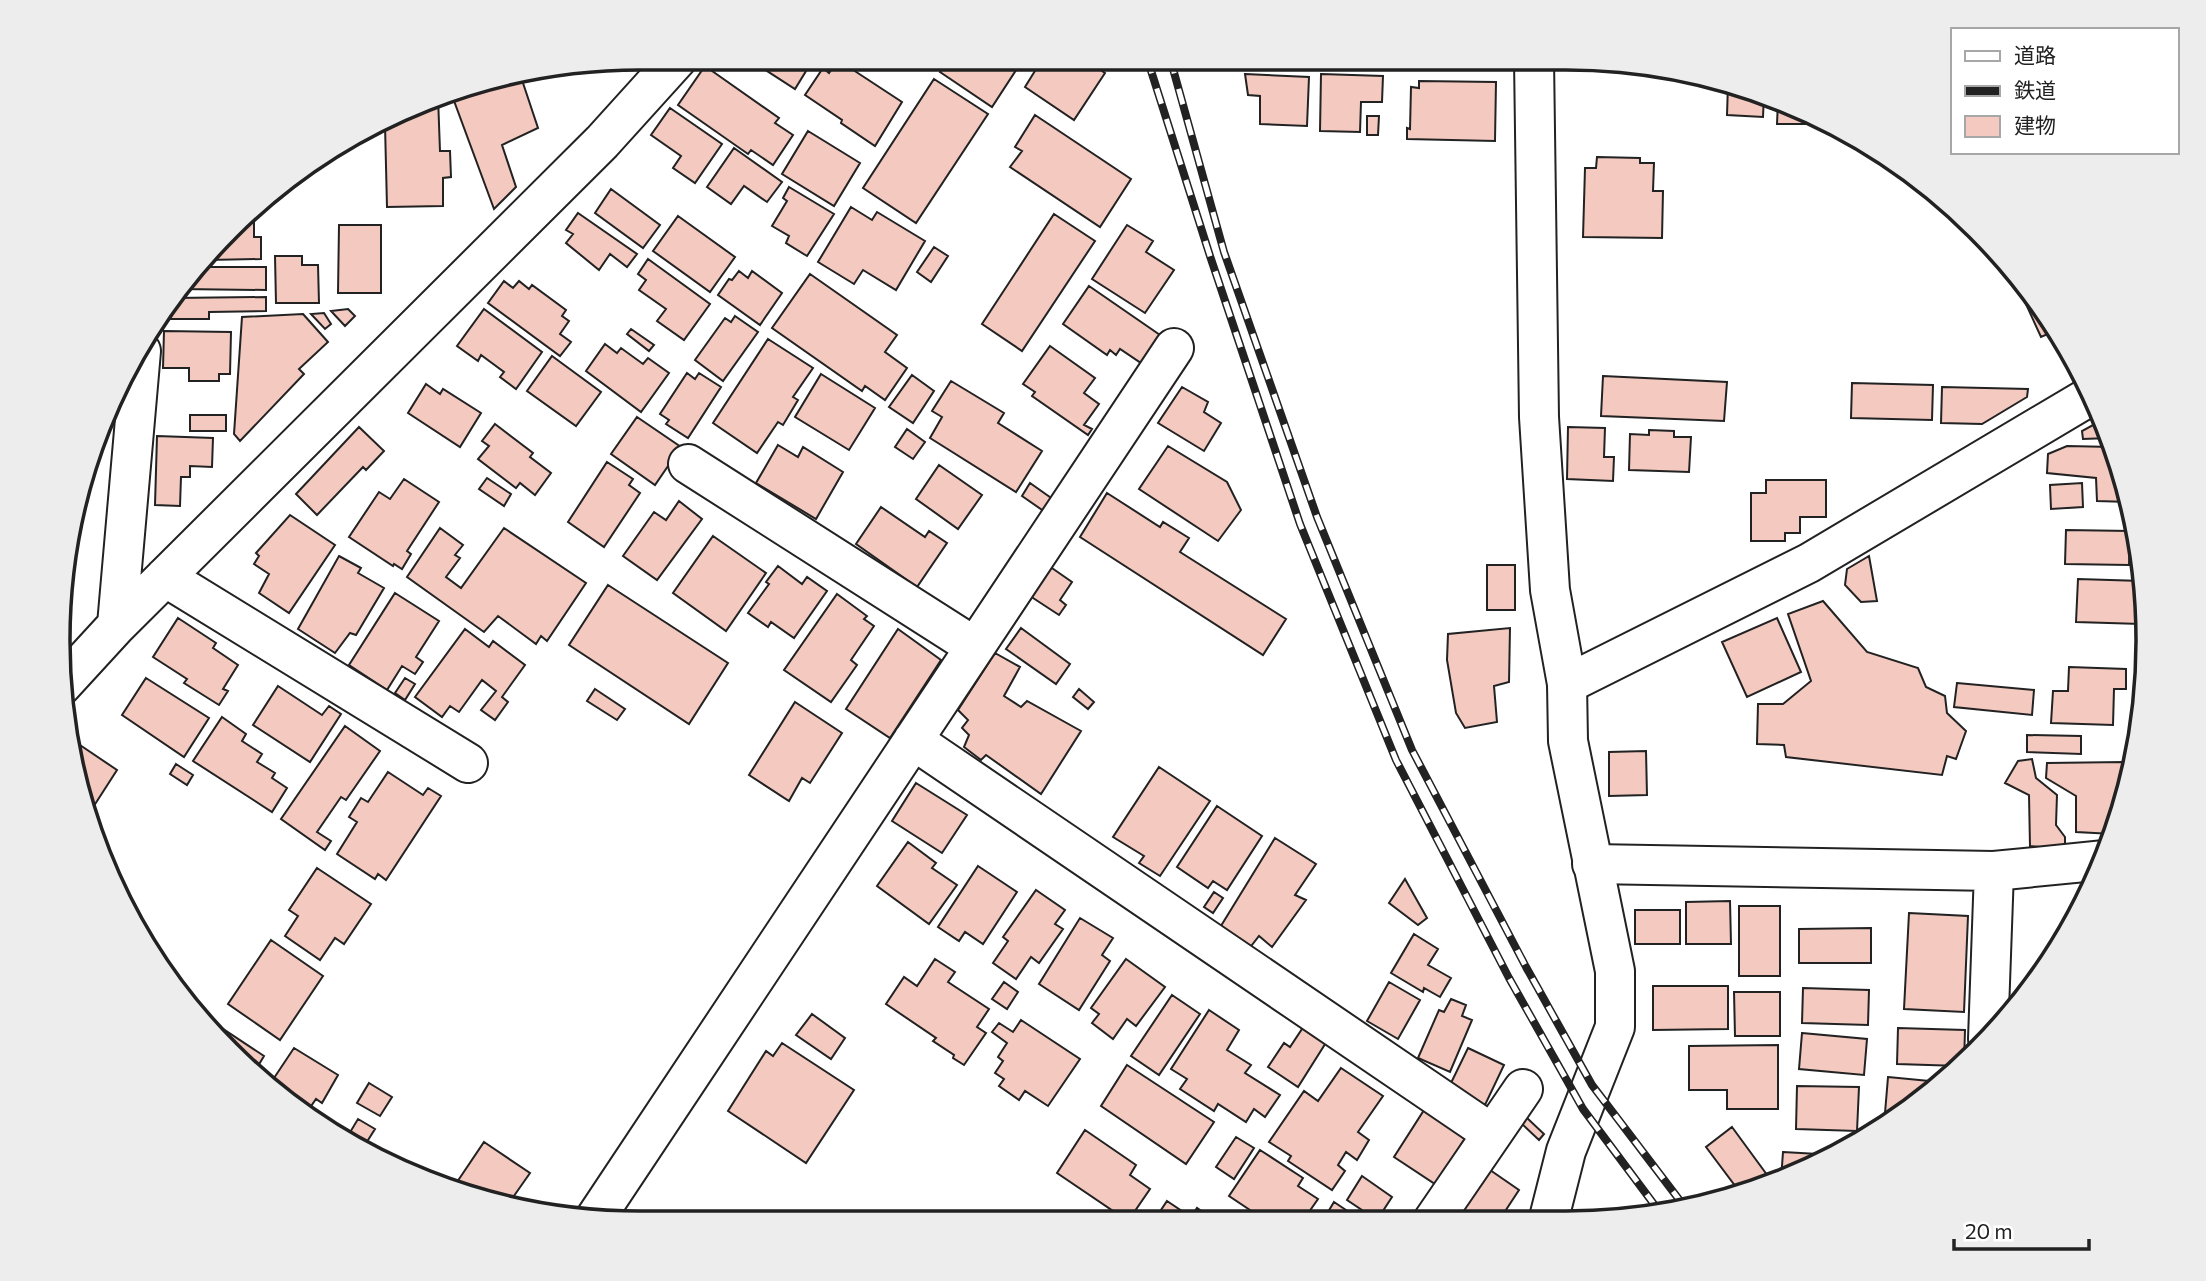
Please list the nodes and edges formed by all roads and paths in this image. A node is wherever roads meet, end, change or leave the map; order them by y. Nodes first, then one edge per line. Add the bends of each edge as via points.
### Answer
1 (667, 70) edge
2 (1534, 70) edge
3 (1174, 348) dead end
4 (140, 368) edge
5 (2083, 400) edge
6 (688, 464) dead end
7 (165, 577) junction
8 (117, 625) junction
9 (975, 647) junction
10 (71, 675) edge
11 (1567, 684) junction
12 (913, 740) junction
13 (468, 763) dead end
14 (2092, 861) edge
15 (1591, 864) junction
16 (1994, 871) junction
17 (1989, 1023) edge
18 (1523, 1089) dead end
19 (1491, 1133) junction
20 (601, 1210) edge
21 (1439, 1211) edge
22 (1551, 1211) edge

1 - 7 street via 593,152
2 - 11 street via 1539,417 1550,590
3 - 9 street
4 - 8 street
5 - 11 street via 1809,563
6 - 9 street
7 - 8 street
7 - 13 street
8 - 10 street
9 - 12 street
11 - 15 street via 1568,741
12 - 19 street
12 - 20 street
14 - 16 street
15 - 16 street
15 - 22 street via 1615,971 1615,1027 1566,1151
16 - 17 street
18 - 19 street
19 - 21 street

